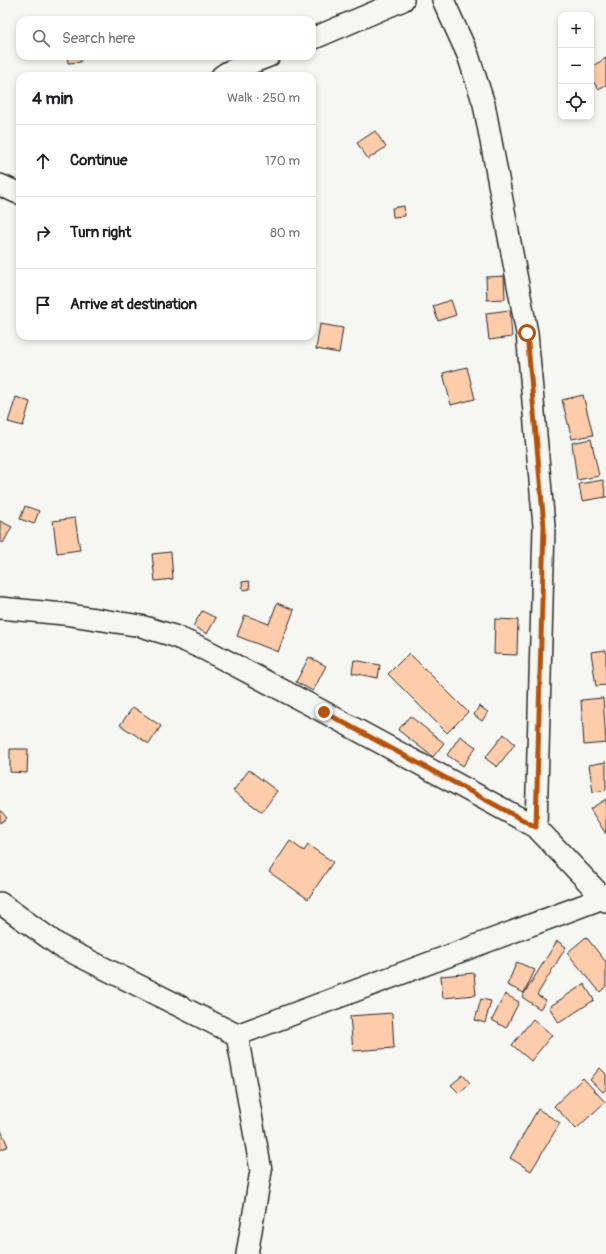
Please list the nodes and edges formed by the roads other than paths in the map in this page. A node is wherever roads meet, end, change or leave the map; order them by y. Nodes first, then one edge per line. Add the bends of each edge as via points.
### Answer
1 (403, 0) edge
2 (443, 0) edge
3 (316, 37) edge
4 (259, 60) edge
5 (228, 72) edge
6 (0, 185) edge
7 (16, 191) edge
8 (0, 608) edge
9 (536, 827) junction
10 (605, 899) edge
11 (0, 903) edge
12 (238, 1035) junction
13 (247, 1254) edge

1 - 3 street
2 - 9 street via 468,55 484,104 527,333 544,526
4 - 5 street
6 - 7 street
8 - 9 street via 80,616 141,626 174,636 311,705
9 - 10 street
10 - 12 street
11 - 12 street via 60,946
12 - 13 street via 261,1171

